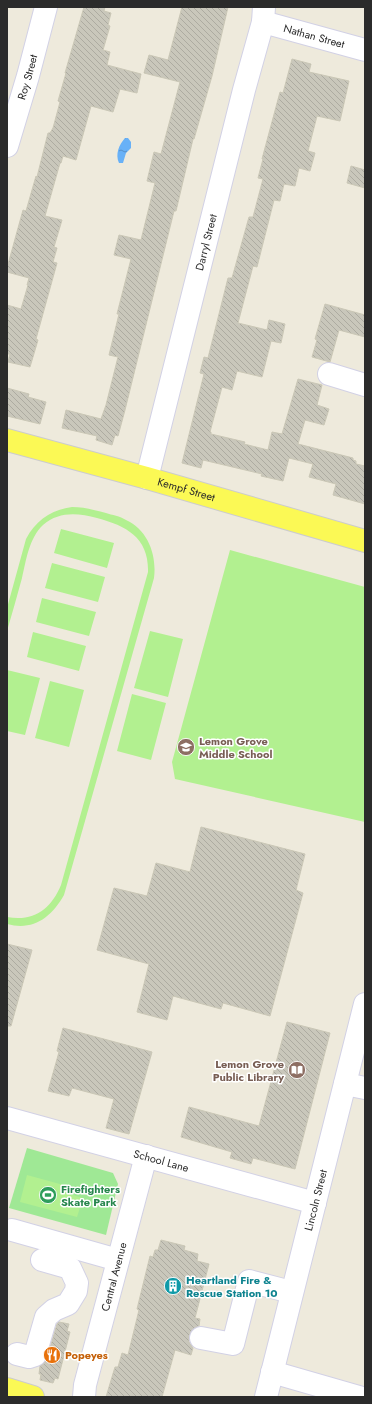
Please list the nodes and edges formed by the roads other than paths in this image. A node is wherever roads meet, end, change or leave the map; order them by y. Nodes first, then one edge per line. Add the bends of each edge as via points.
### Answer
1 (46, 7) edge
2 (263, 14) edge
3 (365, 50) edge
4 (13, 101) edge
5 (7, 146) edge
6 (329, 374) dead end
7 (365, 385) edge
8 (7, 440) edge
9 (147, 478) junction
10 (365, 541) edge
11 (365, 1004) edge
12 (355, 1086) edge
13 (7, 1118) edge
14 (146, 1156) junction
15 (315, 1203) junction
16 (12, 1230) dead end
17 (42, 1260) dead end
18 (118, 1260) junction
19 (292, 1292) junction
20 (201, 1338) dead end
21 (17, 1354) dead end
22 (272, 1372) junction
23 (7, 1389) edge
24 (34, 1397) edge
25 (84, 1397) edge
26 (266, 1397) edge
27 (359, 1397) edge

1 - 4 street, Roy Street
2 - 3 street, Nathan Street
2 - 9 street, Darryl Street
4 - 5 street, Roy Street
6 - 7 street
8 - 9 main road, Kempf Street
9 - 10 main road, Kempf Street
11 - 12 street, Lincoln Street
12 - 15 street, Lincoln Street
13 - 14 street, School Lane
14 - 15 street, School Lane
14 - 18 street, Central Avenue
15 - 19 street, Lincoln Street
16 - 18 street
17 - 21 street via 70,1268 77,1283 76,1291 68,1304 54,1310 46,1318 35,1355 29,1357
18 - 25 street, Central Avenue
19 - 20 street via 248,1282 233,1344
19 - 22 street, Lincoln Street
22 - 26 street, Lincoln Street
22 - 27 street
23 - 24 main road

